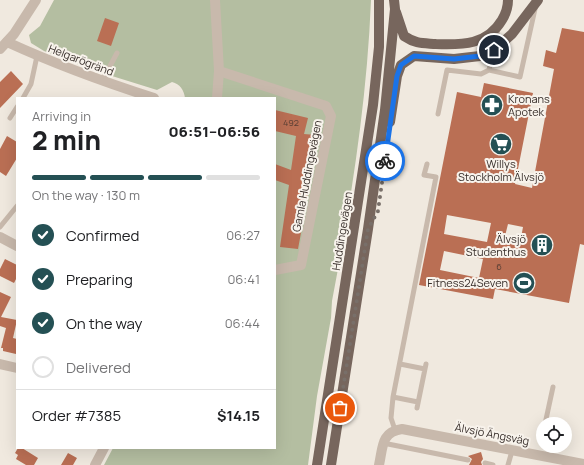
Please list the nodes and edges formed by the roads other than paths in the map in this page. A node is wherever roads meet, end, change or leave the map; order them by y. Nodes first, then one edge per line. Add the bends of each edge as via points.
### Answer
1 (36, 0) edge
2 (215, 0) edge
3 (379, 0) edge
4 (505, 0) edge
5 (508, 0) edge
6 (537, 0) edge
7 (394, 4) edge
8 (3, 46) edge
9 (117, 53) dead end
10 (37, 56) junction
11 (489, 70) junction
12 (218, 71) junction
13 (102, 81) junction
14 (24, 97) edge
15 (150, 97) edge
16 (217, 97) edge
17 (16, 109) edge
18 (438, 114) dead end
19 (10, 118) dead end
20 (427, 164) dead end
21 (16, 207) edge
22 (0, 227) edge
23 (368, 229) junction
24 (0, 237) edge
25 (16, 245) edge
26 (276, 270) edge
27 (0, 364) edge
28 (400, 364) junction
29 (16, 368) edge
30 (553, 387) dead end
31 (393, 397) junction
32 (547, 417) edge
33 (395, 430) junction
34 (383, 443) junction
35 (103, 449) edge
36 (512, 451) junction
37 (584, 455) edge
38 (468, 460) dead end
39 (570, 462) junction
40 (485, 463) dead end
41 (584, 464) edge
42 (95, 465) edge
43 (317, 465) edge
44 (331, 465) edge
45 (379, 465) edge
46 (493, 465) edge
47 (508, 465) edge

1 - 8 street via 17,30
2 - 12 street
3 - 43 main road, Huddingevägen via 379,47 373,105
4 - 11 lane
5 - 7 main road via 504,16 497,28 478,42 456,45 414,42 404,36
6 - 11 lane via 520,77
6 - 23 main road via 512,34 494,50 480,56 454,59 414,56 401,65 397,76 378,211
7 - 23 main road via 385,110
8 - 10 street, Helgarögränd
9 - 13 lane
10 - 13 street, Helgarögränd
10 - 14 lane via 32,84
11 - 18 lane via 481,74 447,70
12 - 16 street
12 - 26 street, Gamla Huddingevägen via 326,106 331,116 301,265
13 - 15 street, Helgarögränd
17 - 19 lane
20 - 28 lane via 424,175 436,177
21 - 22 lane
23 - 44 main road
24 - 25 street
27 - 29 street
28 - 31 lane
28 - 31 lane via 425,366 417,405
30 - 32 lane
31 - 33 lane via 391,418
33 - 34 street via 390,432
33 - 36 street, Älvsjö Ängsväg via 411,430
34 - 38 lane
34 - 45 street
35 - 42 street
36 - 39 street, Älvsjö Ängsväg
36 - 47 lane
37 - 39 street
39 - 41 street, Älvsjö Ängsväg
40 - 46 lane

